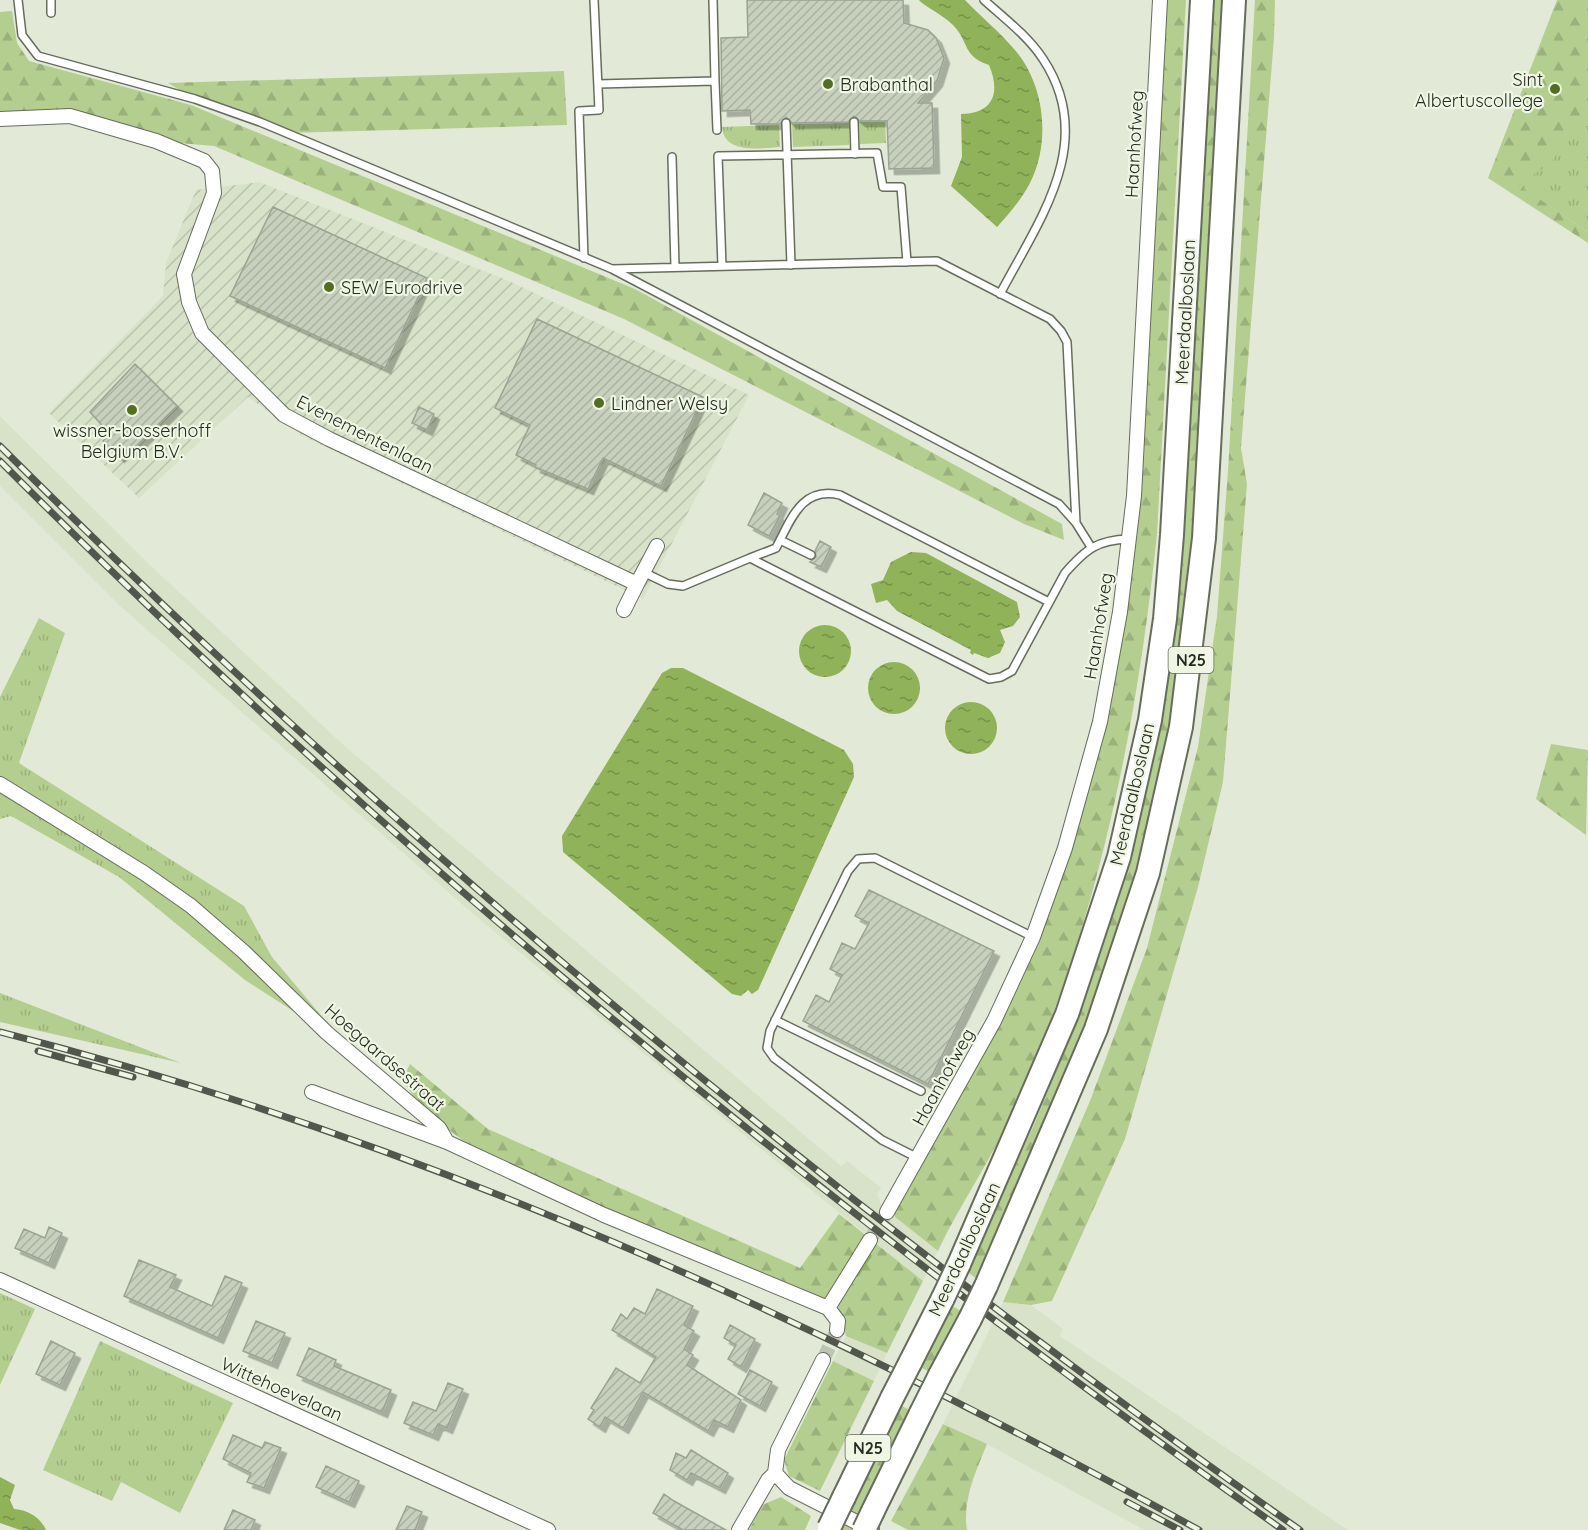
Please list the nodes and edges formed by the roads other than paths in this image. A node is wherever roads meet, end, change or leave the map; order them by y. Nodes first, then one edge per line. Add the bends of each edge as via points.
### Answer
1 (18, 0) edge
2 (51, 0) edge
3 (594, 0) edge
4 (713, 0) edge
5 (984, 0) edge
6 (1161, 0) edge
7 (1202, 0) edge
8 (1234, 0) edge
9 (51, 13) dead end
10 (716, 81) junction
11 (598, 84) junction
12 (0, 119) edge
13 (854, 122) dead end
14 (786, 123) dead end
15 (717, 130) dead end
16 (855, 154) junction
17 (787, 155) junction
18 (672, 157) dead end
19 (584, 258) junction
20 (907, 262) junction
21 (791, 265) junction
22 (722, 266) junction
23 (675, 267) junction
24 (612, 269) junction
25 (1000, 294) junction
26 (1076, 523) junction
27 (1130, 539) junction
28 (780, 540) junction
29 (657, 546) dead end
30 (1091, 547) junction
31 (811, 555) dead end
32 (750, 558) junction
33 (640, 578) junction
34 (1049, 602) junction
35 (624, 610) dead end
36 (0, 784) edge
37 (1033, 937) junction
38 (775, 1020) junction
39 (921, 1091) dead end
40 (312, 1092) dead end
41 (447, 1142) junction
42 (918, 1158) junction
43 (887, 1212) tunnel mouth
44 (870, 1240) tunnel mouth
45 (0, 1280) edge
46 (828, 1308) junction
47 (837, 1330) dead end
48 (823, 1360) tunnel mouth
49 (776, 1473) junction
50 (870, 1524) edge
51 (829, 1529) edge
52 (548, 1530) edge
53 (739, 1530) edge

1 - 19 lane via 22,35 38,56 195,99 260,122
2 - 9 lane
3 - 11 lane
4 - 10 lane
5 - 25 lane via 1027,39 1052,74 1065,136 1063,165 1055,190
6 - 27 street, Haanhofweg
7 - 51 highway, Meerdaalboslaan / N25, bridge via 1165,619 1150,720 1119,857 1067,1014 959,1264
8 - 50 highway, Meerdaalboslaan / N25, bridge via 1204,538 1181,727 1148,873 1096,1029 986,1286
10 - 11 lane
10 - 15 lane
11 - 19 lane via 599,110 579,111
12 - 33 street, Evenementenlaan via 70,116 156,141 204,161 212,171 214,193 184,274 189,302 202,333 284,415 329,439
13 - 16 lane
14 - 17 lane
16 - 17 lane
16 - 20 lane via 877,153 883,187 901,187
17 - 21 lane
17 - 22 lane via 718,156
18 - 23 lane
19 - 24 lane
20 - 21 lane
20 - 25 lane via 937,261
21 - 22 lane
22 - 23 lane
23 - 24 lane
24 - 26 lane via 1059,504
25 - 26 lane via 1050,319 1067,342
26 - 30 lane
27 - 30 lane via 1110,540
27 - 37 street, Haanhofweg via 1100,722 1065,848
28 - 31 lane
28 - 32 lane via 776,548
28 - 34 lane via 799,505 815,496 834,493
29 - 33 street
30 - 34 lane via 1065,573
32 - 33 lane via 683,586
32 - 34 lane via 989,679 1012,671
33 - 35 street
36 - 41 street, Hoegaardsestraat via 191,906 336,1041 440,1128
37 - 38 lane via 880,860 864,857 848,871
37 - 42 street, Haanhofweg via 994,1021
38 - 39 lane
38 - 42 lane via 767,1040 770,1054 882,1140
40 - 41 street
41 - 46 street, Hoegaardsestraat via 604,1215
42 - 43 street, Haanhofweg
44 - 46 street
45 - 52 street, Wittehoevelaan
46 - 47 street via 838,1322
48 - 49 street via 778,1450 774,1461
49 - 50 street via 789,1488
49 - 53 street

